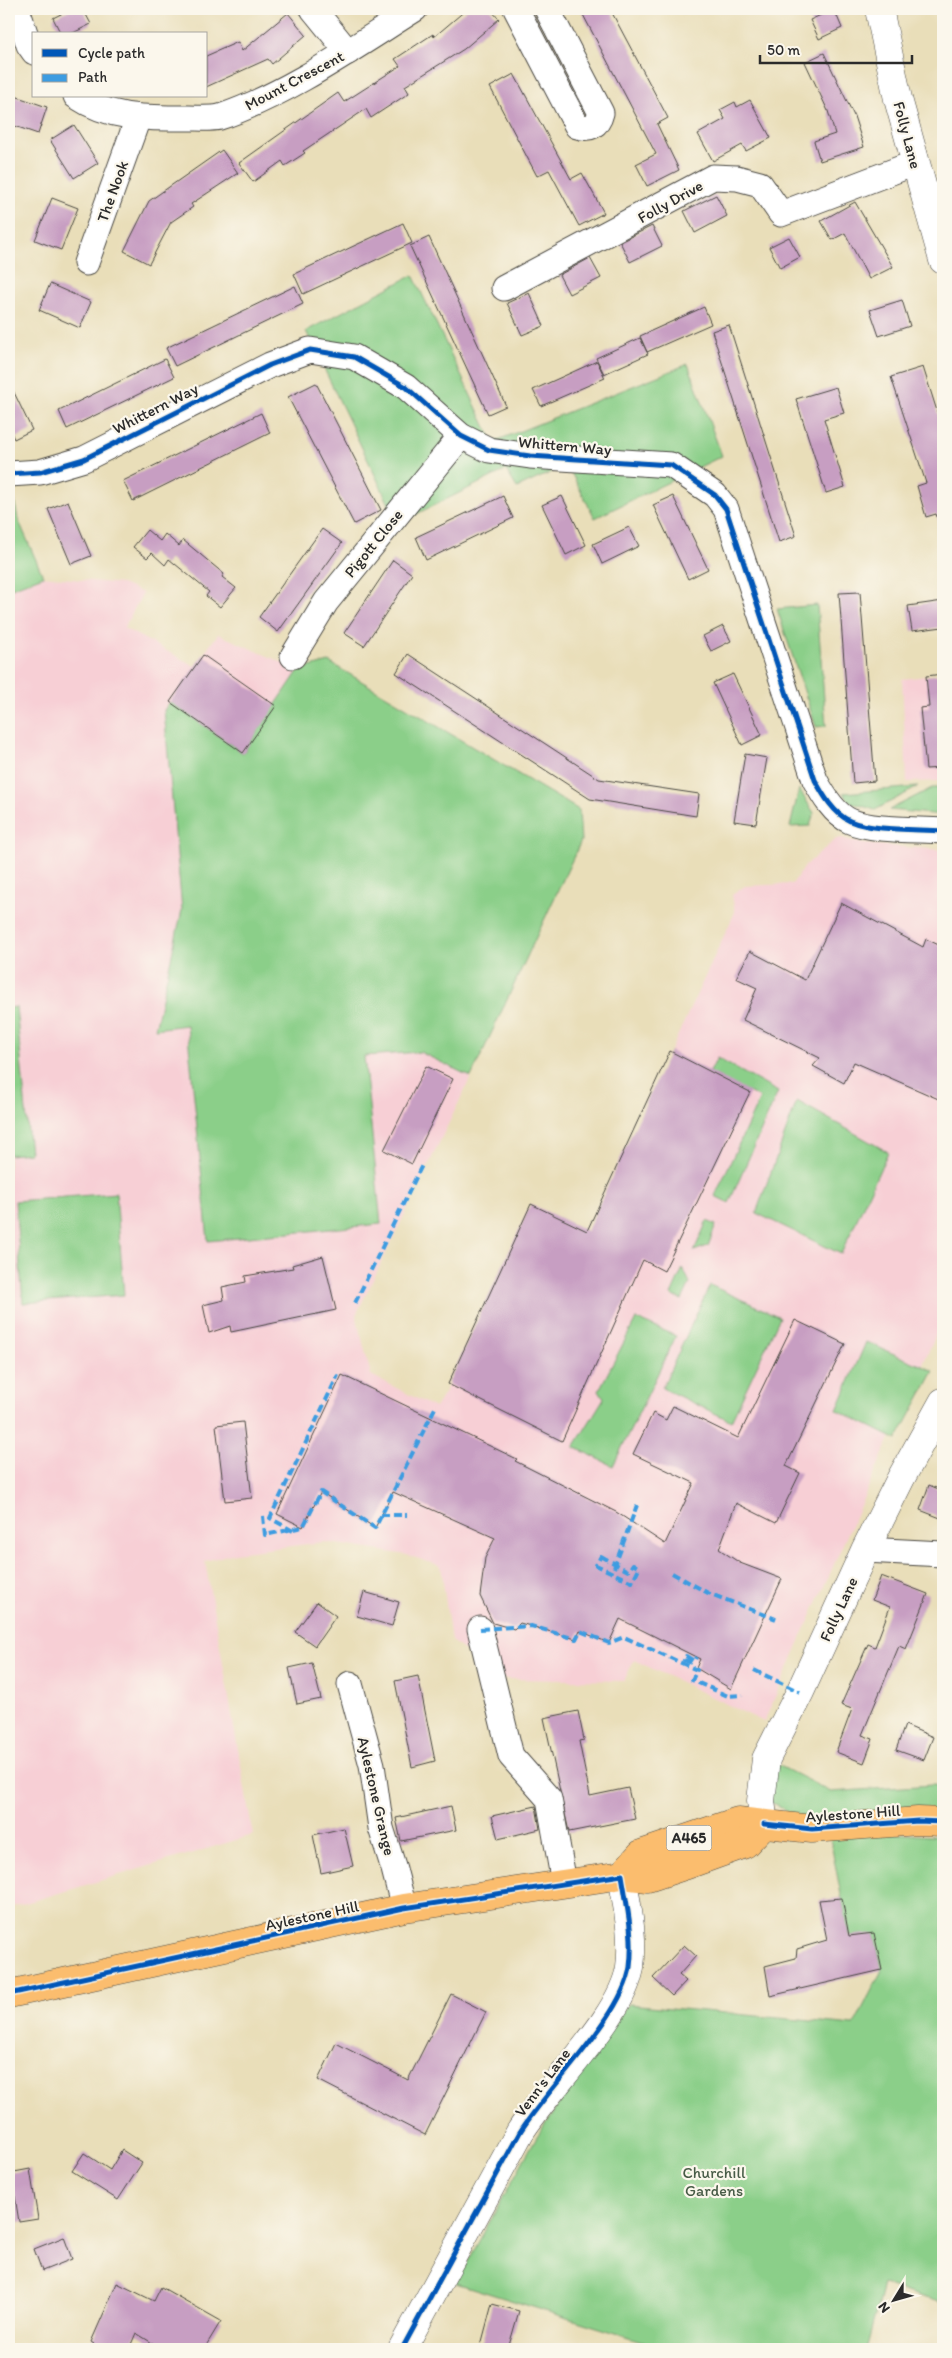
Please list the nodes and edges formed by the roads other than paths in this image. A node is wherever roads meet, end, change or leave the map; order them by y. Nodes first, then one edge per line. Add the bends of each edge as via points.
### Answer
1 (17, 9) edge
2 (313, 9) edge
3 (415, 9) edge
4 (516, 9) edge
5 (547, 9) edge
6 (879, 9) edge
7 (32, 50) edge
8 (348, 52) junction
9 (79, 98) edge
10 (138, 118) junction
11 (915, 163) junction
12 (943, 260) edge
13 (86, 263) dead end
14 (504, 288) dead end
15 (460, 436) junction
16 (9, 474) edge
17 (293, 656) dead end
18 (943, 831) edge
19 (943, 1402) edge
20 (865, 1550) junction
21 (943, 1554) edge
22 (480, 1629) dead end
23 (350, 1684) dead end
24 (943, 1822) edge
25 (764, 1824) junction
26 (622, 1875) junction
27 (564, 1883) junction
28 (404, 1908) junction
29 (9, 1994) edge
30 (402, 2349) edge

1 - 7 street
2 - 8 street
3 - 8 street, Mount Crescent
4 - 5 street via 577,126 585,129 594,126 601,113
6 - 11 street, Folly Lane
8 - 10 street, Mount Crescent via 281,90 218,117
9 - 10 street, Mount Crescent via 94,108
10 - 13 street, The Nook
11 - 12 street, Folly Lane
11 - 14 street, Folly Drive via 782,214 760,184 737,178 713,177
15 - 16 street, Whittern Way via 406,387 354,357 310,350 270,364 84,459 40,472
15 - 17 street, Pigott Close via 326,602
15 - 18 street, Whittern Way via 489,450 530,456 671,465 715,494 726,509 815,780 824,796 849,821 865,826
19 - 20 street, Folly Lane
20 - 21 street
20 - 25 street, Folly Lane via 766,1758 761,1801
22 - 27 street via 511,1756 549,1799
23 - 28 street, Aylestone Grange via 372,1765 380,1828
24 - 25 highway, Aylestone Hill via 918,1821 812,1830
25 - 26 highway, Aylestone Hill / A465 via 745,1844 693,1863 648,1878
26 - 27 highway, Aylestone Hill / A465
26 - 30 street, Venn's Lane via 632,1940 630,1968 624,1988 589,2041 531,2114
27 - 28 highway, Aylestone Hill / A465
28 - 29 highway, Aylestone Hill / A465

